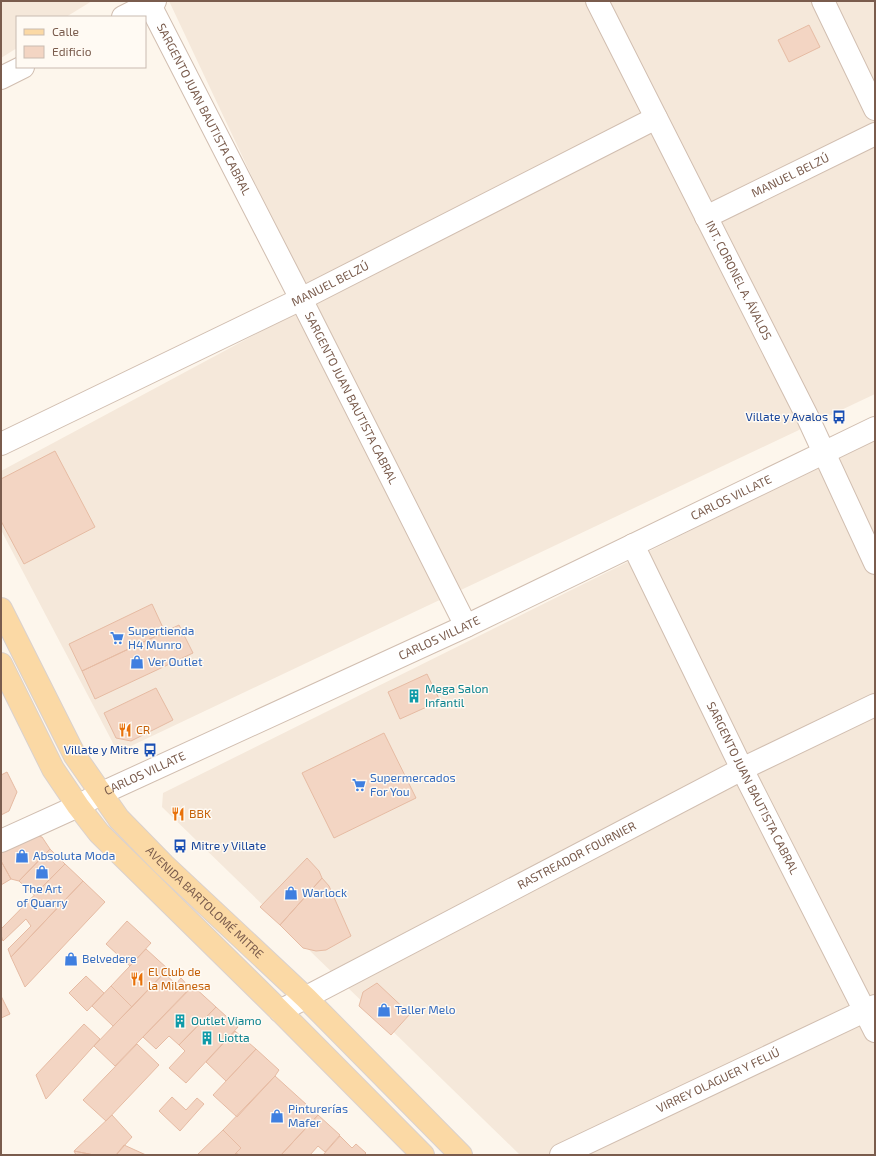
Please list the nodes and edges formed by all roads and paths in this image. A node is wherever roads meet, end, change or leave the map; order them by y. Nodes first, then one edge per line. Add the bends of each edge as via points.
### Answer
1 (597, 1) edge
2 (823, 1) edge
3 (150, 2) edge
4 (125, 16) edge
5 (21, 68) edge
6 (1, 78) edge
7 (875, 109) edge
8 (656, 118) junction
9 (875, 134) edge
10 (706, 217) junction
11 (301, 299) junction
12 (875, 428) edge
13 (1, 444) edge
14 (823, 453) junction
15 (633, 545) junction
16 (875, 563) edge
17 (1, 609) edge
18 (466, 626) junction
19 (1, 664) edge
20 (875, 705) edge
21 (742, 769) junction
22 (100, 794) junction
23 (78, 806) junction
24 (1, 841) edge
25 (306, 998) junction
26 (870, 1009) edge
27 (280, 1011) junction
28 (875, 1031) edge
29 (423, 1155) edge
30 (461, 1155) edge
31 (561, 1155) edge

1 - 8 street, INT. CORONEL A. ÁVALOS
2 - 7 street
3 - 4 street
3 - 11 street, SARGENTO JUAN BAUTISTA CABRAL
5 - 6 street
8 - 10 street, INT. CORONEL A. ÁVALOS
8 - 11 street, MANUEL BELZÚ
9 - 10 street, MANUEL BELZÚ
10 - 14 street, INT. CORONEL A. ÁVALOS via 808,418
11 - 13 street, MANUEL BELZÚ
11 - 18 street, SARGENTO JUAN BAUTISTA CABRAL
12 - 14 street, CARLOS VILLATE
14 - 15 street, CARLOS VILLATE
14 - 16 street, INT. CORONEL A. ÁVALOS
15 - 18 street, CARLOS VILLATE
15 - 21 street, SARGENTO JUAN BAUTISTA CABRAL
17 - 22 main road, AVENIDA BARTOLOMÉ MITRE via 75,756
18 - 22 street, CARLOS VILLATE
19 - 23 main road, AVENIDA BARTOLOMÉ MITRE via 53,769
20 - 21 street, RASTREADOR FOURNIER
21 - 25 street, RASTREADOR FOURNIER
21 - 26 street, SARGENTO JUAN BAUTISTA CABRAL
22 - 23 street, CARLOS VILLATE
22 - 25 main road, AVENIDA BARTOLOMÉ MITRE via 119,819 164,865
23 - 24 street, CARLOS VILLATE
23 - 27 main road, AVENIDA BARTOLOMÉ MITRE via 99,833
25 - 27 street, RASTREADOR FOURNIER
25 - 30 main road, AVENIDA BARTOLOMÉ MITRE
26 - 28 street, SARGENTO JUAN BAUTISTA CABRAL
26 - 31 street, VIRREY OLAGUER Y FELIÚ
27 - 29 main road, AVENIDA BARTOLOMÉ MITRE

